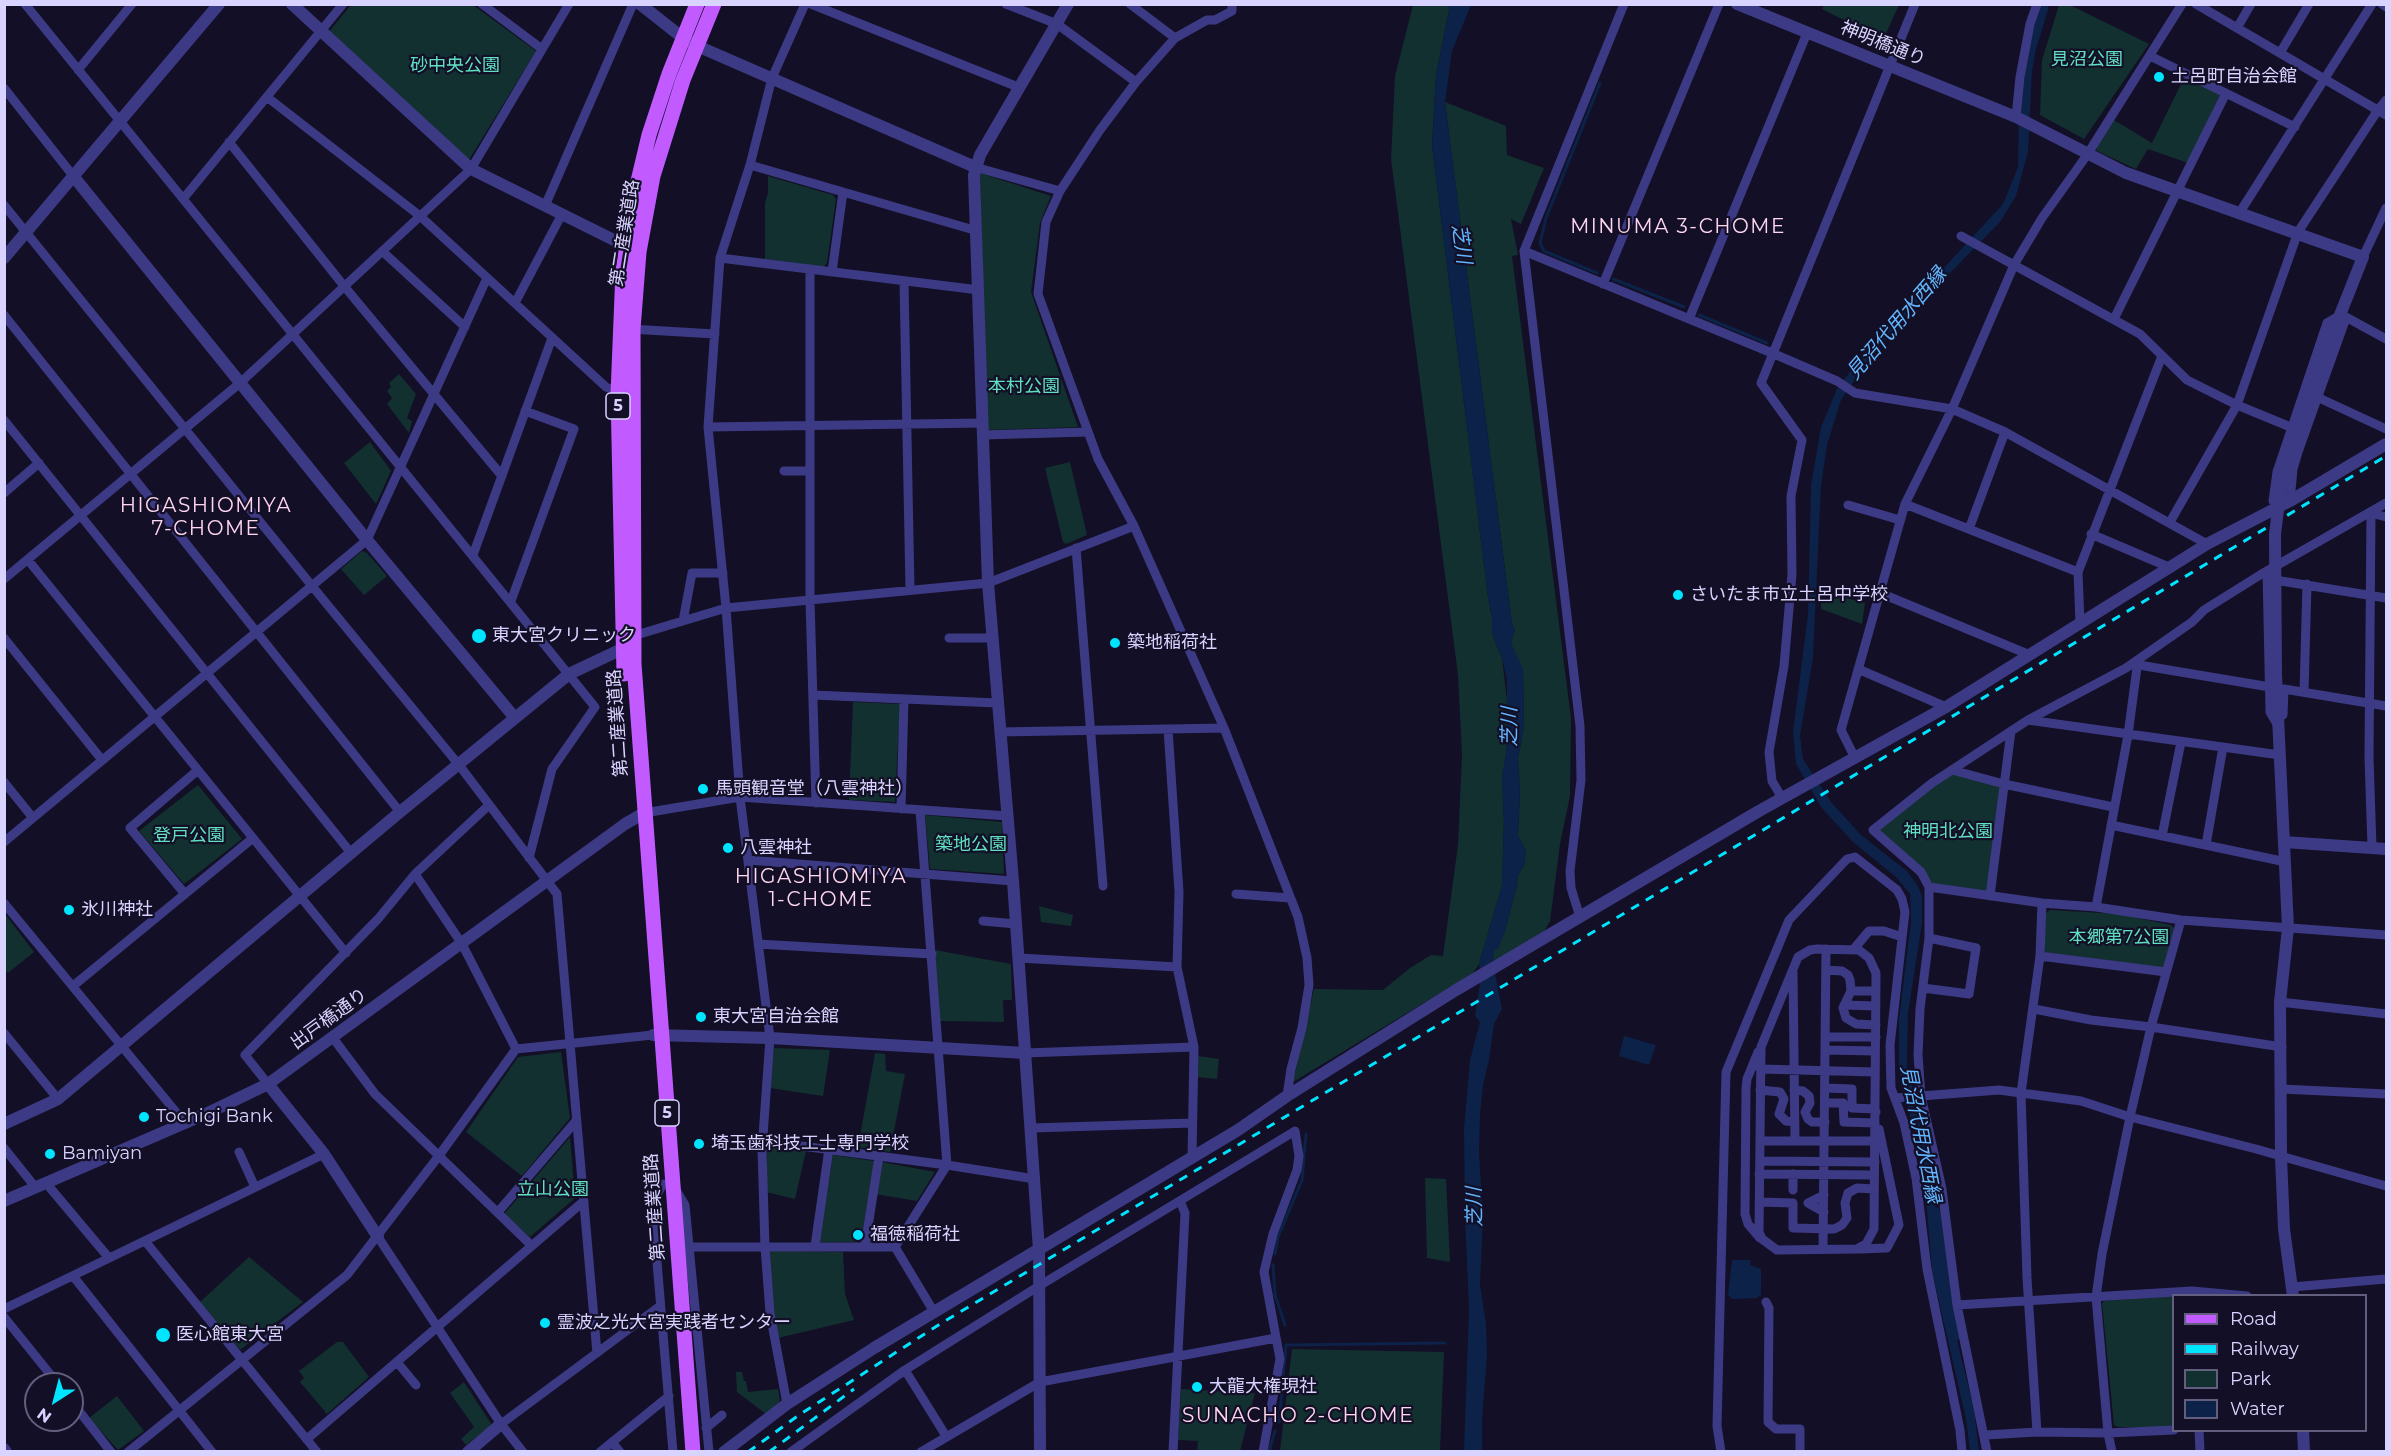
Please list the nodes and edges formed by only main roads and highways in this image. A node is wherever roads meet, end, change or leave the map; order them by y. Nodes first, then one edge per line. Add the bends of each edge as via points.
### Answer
1 (697, 4) edge
2 (714, 4) edge
3 (689, 42) junction
4 (625, 394) junction
5 (640, 815) junction
6 (685, 1413) junction
7 (684, 1452) edge
8 (693, 1452) edge

1 - 3 main road, 第二産業道路 / 5
2 - 3 main road, 第二産業道路 / 5
3 - 4 main road, 第二産業道路 / 5 via 649,135 634,198
4 - 5 main road, 第二産業道路 / 5
4 - 5 main road, 第二産業道路 / 5 via 622,649
5 - 6 main road, 第二産業道路 / 5
6 - 7 main road, 5
6 - 8 main road, 5

